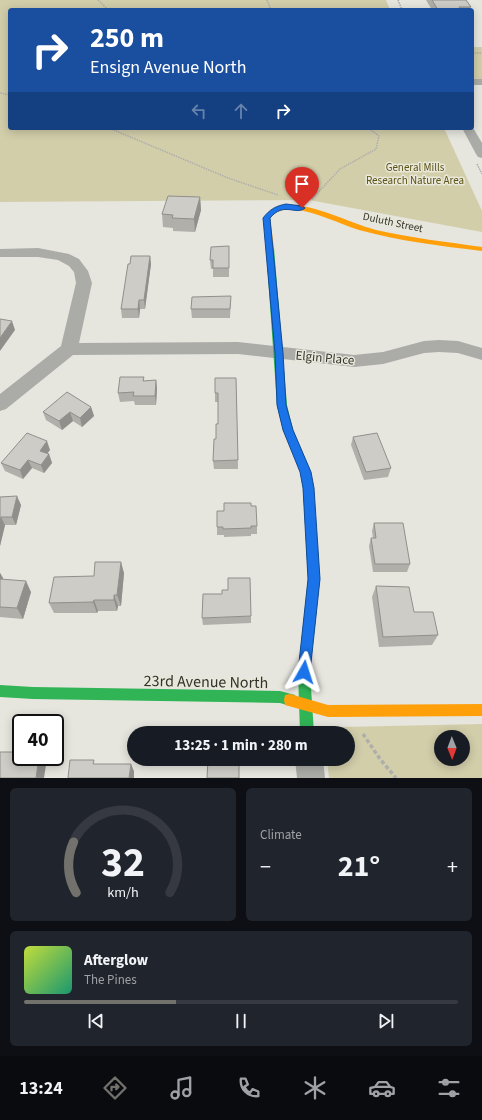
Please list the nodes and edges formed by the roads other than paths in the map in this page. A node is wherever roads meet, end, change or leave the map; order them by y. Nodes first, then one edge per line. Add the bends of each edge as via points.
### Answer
1 (469, 130) edge
2 (482, 154) edge
3 (482, 249) edge
4 (0, 253) edge
5 (69, 349) junction
6 (279, 353) junction
7 (482, 354) edge
8 (0, 404) edge
9 (0, 691) edge
10 (304, 705) junction
11 (482, 710) edge
12 (306, 726) edge
13 (309, 766) edge
14 (310, 778) edge

1 - 2 street
3 - 6 street, Duluth Street via 401,237 361,228 302,208 279,208 267,218
4 - 5 street via 43,253 58,255 75,263 83,275 84,283
5 - 6 street, Elgin Place via 238,348
5 - 8 street
6 - 7 street, Elgin Place via 354,361 383,358 424,347 440,346 458,347
6 - 10 street via 284,416 306,472 314,558 313,602 304,672
9 - 10 street, 23rd Avenue North via 280,697
10 - 11 street, 23rd Avenue North via 328,711
10 - 12 street
13 - 14 street

